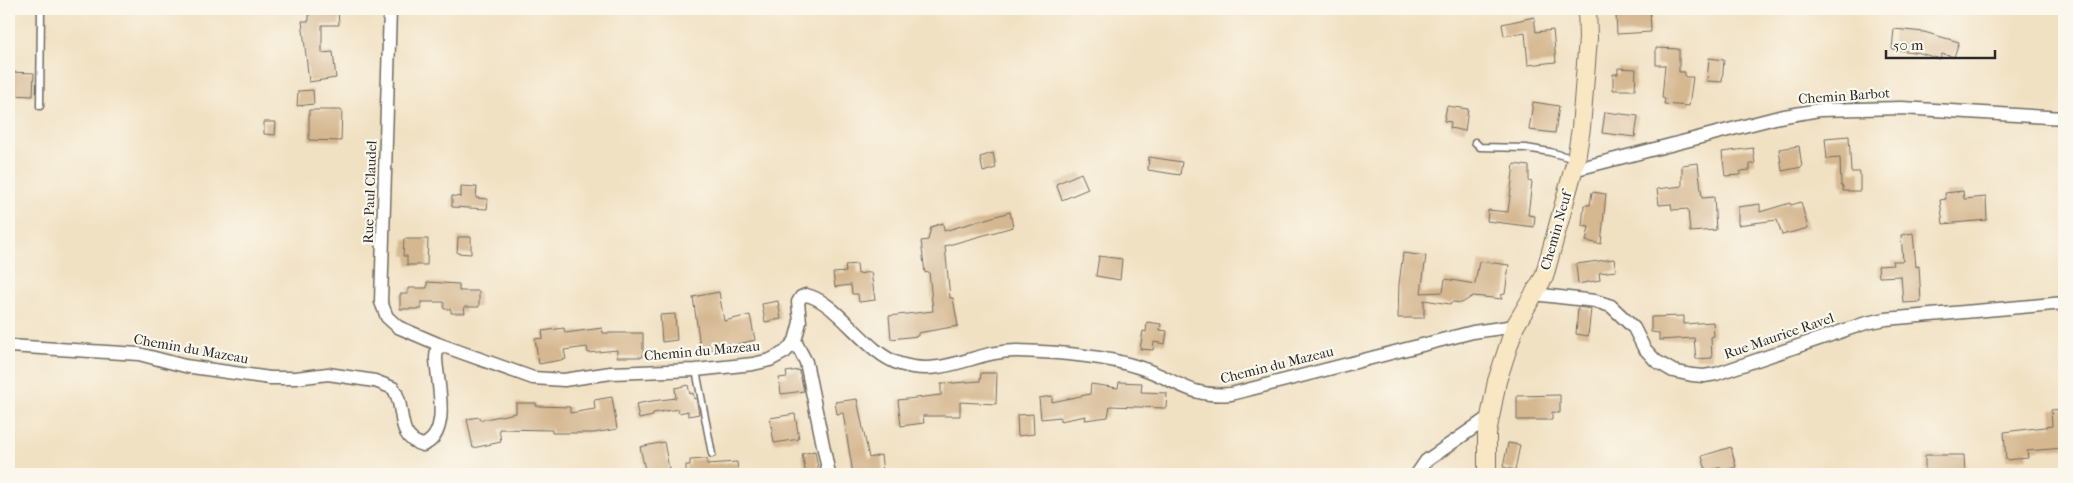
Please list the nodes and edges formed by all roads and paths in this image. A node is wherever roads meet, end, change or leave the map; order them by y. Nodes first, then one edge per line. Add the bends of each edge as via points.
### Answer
1 (41, 9) edge
2 (390, 9) edge
3 (1588, 9) edge
4 (40, 106) dead end
5 (2064, 118) edge
6 (1475, 142) dead end
7 (1574, 165) junction
8 (1533, 294) junction
9 (2064, 303) edge
10 (1515, 326) junction
11 (795, 341) junction
12 (438, 344) junction
13 (9, 346) edge
14 (696, 370) junction
15 (1489, 416) junction
16 (712, 454) dead end
17 (829, 474) edge
18 (1417, 474) edge
19 (1487, 474) edge

1 - 4 lane
2 - 12 street, Rue Paul Claudel via 381,302 387,317 398,327
3 - 7 main road, Chemin Neuf via 1581,128
5 - 7 street, Chemin Barbot via 1902,108 1818,110
6 - 7 lane via 1480,147 1550,152
7 - 8 main road, Chemin Neuf via 1544,276
8 - 9 street, Rue Maurice Ravel via 1595,301 1611,306 1634,328 1644,348 1656,361 1672,371 1704,376 1866,323
8 - 10 main road, Chemin Neuf
10 - 11 street, Chemin du Mazeau via 1473,332 1215,396 1190,390 1140,367 1110,359 1018,351 983,355 935,369 908,366 885,358 835,313 816,298 806,295 798,302 800,322
10 - 15 main road, Chemin Neuf via 1496,381
11 - 14 street, Chemin du Mazeau via 785,352 770,360
11 - 17 street via 806,362
12 - 13 street, Chemin du Mazeau via 436,359 441,415 433,439 423,445 412,441 404,432 393,388 375,381 328,374 270,378 185,366 139,354
12 - 14 street, Chemin du Mazeau via 533,378 564,380
14 - 16 lane
15 - 18 street via 1426,461
15 - 19 main road, Chemin Neuf

